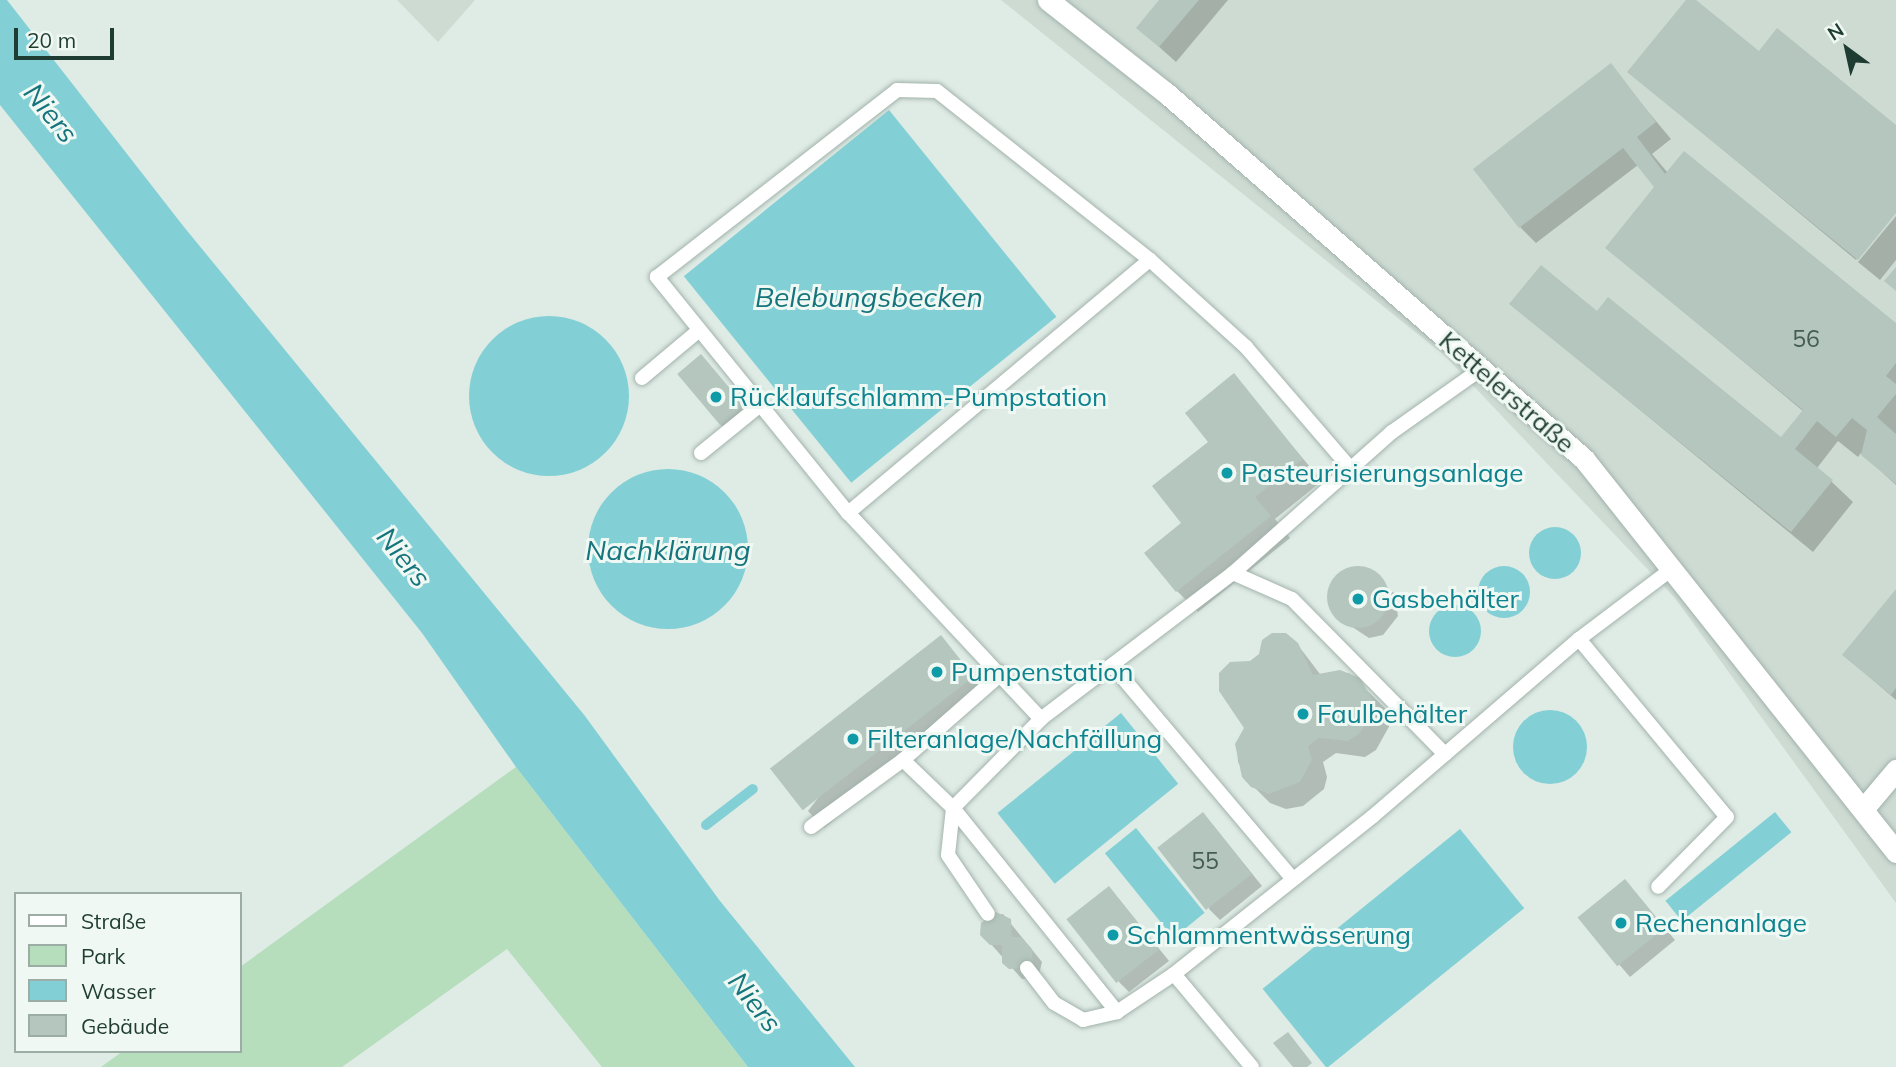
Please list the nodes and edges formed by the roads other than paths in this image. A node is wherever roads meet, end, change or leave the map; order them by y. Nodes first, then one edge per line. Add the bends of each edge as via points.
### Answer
1 (1048, 0) edge
2 (1150, 260) junction
3 (698, 331) junction
4 (1481, 369) junction
5 (642, 378) dead end
6 (760, 406) junction
7 (701, 453) dead end
8 (1351, 469) junction
9 (848, 513) junction
10 (1672, 569) junction
11 (1233, 573) junction
12 (1580, 639) junction
13 (1112, 665) junction
14 (1002, 673) junction
15 (1041, 719) junction
16 (1445, 754) junction
17 (903, 760) junction
18 (1896, 770) edge
19 (953, 808) junction
20 (1864, 808) junction
21 (811, 827) dead end
22 (1896, 852) edge
23 (1292, 878) junction
24 (1658, 887) dead end
25 (988, 915) dead end
26 (1027, 968) dead end
27 (1174, 974) junction
28 (1117, 1012) junction
29 (1252, 1067) edge

1 - 4 street, Kettelerstraße via 1165,92
2 - 3 lane via 937,90 897,90 657,277
2 - 8 lane via 1247,347
2 - 9 lane
3 - 5 lane
3 - 6 lane
4 - 8 lane via 1392,432
4 - 10 street, Kettelerstraße via 1584,459
6 - 7 lane
6 - 9 lane
8 - 11 lane
9 - 14 lane
10 - 12 lane
10 - 20 street, Kettelerstraße
11 - 13 lane
11 - 16 lane via 1292,599
12 - 16 lane
12 - 24 lane via 1727,817
13 - 15 lane
13 - 23 lane
14 - 15 lane
14 - 17 lane
15 - 19 lane
16 - 23 lane
17 - 19 lane
17 - 21 lane
18 - 20 street
19 - 25 lane via 948,855
19 - 28 lane
20 - 22 street, Kettelerstraße
23 - 27 lane
26 - 28 lane via 1054,1003 1083,1020
27 - 28 lane
27 - 29 lane

